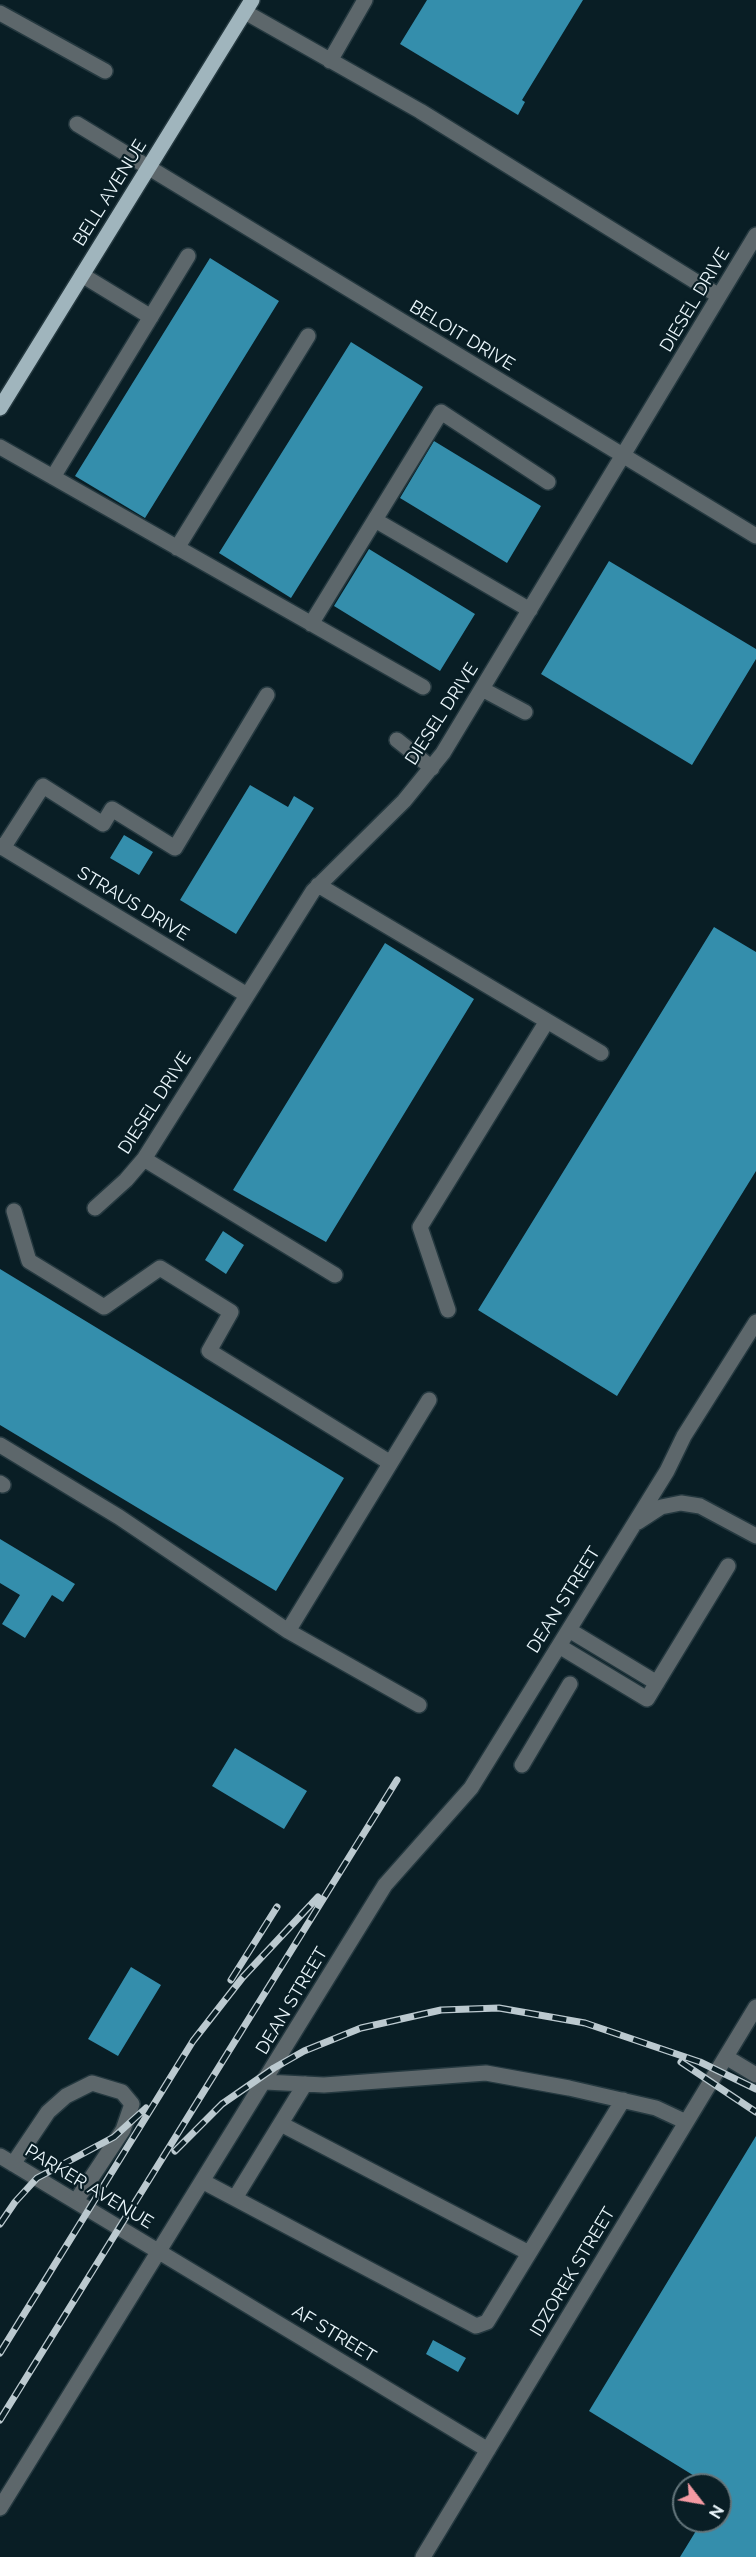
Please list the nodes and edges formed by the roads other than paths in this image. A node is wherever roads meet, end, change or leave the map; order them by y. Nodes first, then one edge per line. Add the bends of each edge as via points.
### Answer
1 (365, 0) edge
2 (249, 6) edge
3 (0, 13) edge
4 (330, 60) junction
5 (105, 71) dead end
6 (77, 124) dead end
7 (148, 168) junction
8 (756, 236) edge
9 (188, 256) dead end
10 (82, 275) junction
11 (719, 296) junction
12 (151, 317) junction
13 (308, 336) dead end
14 (0, 408) edge
15 (0, 447) edge
16 (623, 456) junction
17 (53, 477) junction
18 (548, 482) dead end
19 (375, 520) junction
20 (756, 536) edge
21 (177, 548) junction
22 (530, 610) junction
23 (311, 624) junction
24 (423, 687) dead end
25 (482, 689) junction
26 (267, 695) dead end
27 (525, 712) dead end
28 (397, 740) dead end
29 (432, 768) junction
30 (2, 847) edge
31 (318, 885) junction
32 (247, 995) junction
33 (547, 1021) junction
34 (601, 1053) dead end
35 (144, 1159) junction
36 (94, 1208) dead end
37 (14, 1211) dead end
38 (335, 1275) dead end
39 (448, 1310) dead end
40 (756, 1322) edge
41 (429, 1400) dead end
42 (0, 1445) edge
43 (389, 1462) junction
44 (633, 1526) junction
45 (756, 1536) edge
46 (728, 1566) dead end
47 (569, 1630) junction
48 (288, 1631) junction
49 (559, 1646) junction
50 (657, 1683) junction
51 (570, 1684) dead end
52 (419, 1705) dead end
53 (522, 1765) dead end
54 (756, 2007) edge
55 (726, 2057) junction
56 (756, 2075) edge
57 (265, 2082) junction
58 (305, 2084) junction
59 (623, 2100) junction
60 (686, 2122) junction
61 (281, 2124) junction
62 (7, 2160) edge
63 (202, 2181) junction
64 (235, 2198) junction
65 (76, 2201) junction
66 (159, 2251) junction
67 (529, 2253) junction
68 (488, 2450) junction
69 (0, 2508) edge
70 (423, 2557) edge

1 - 4 street
2 - 4 street
2 - 7 main road, BELL AVENUE
3 - 5 street
4 - 11 street via 420,111
6 - 7 street, BELOIT DRIVE
7 - 10 main road, BELL AVENUE
7 - 16 street, BELOIT DRIVE
8 - 11 street, DIESEL DRIVE
9 - 12 street
10 - 12 street
10 - 14 main road, BELL AVENUE
11 - 16 street, DIESEL DRIVE
12 - 17 street
13 - 21 street
15 - 17 street
16 - 20 street, BELOIT DRIVE
16 - 22 street, DIESEL DRIVE
17 - 21 street
18 - 19 street via 441,412
19 - 22 street
19 - 23 street
21 - 23 street
22 - 25 street, DIESEL DRIVE
23 - 24 street
25 - 27 street
25 - 29 street, DIESEL DRIVE
26 - 30 street via 175,848 112,809 103,824 43,786
28 - 29 street
29 - 31 street, DIESEL DRIVE
30 - 32 street, STRAUS DRIVE
31 - 32 street, DIESEL DRIVE
31 - 33 street
32 - 35 street, DIESEL DRIVE
33 - 34 street
33 - 39 street via 420,1227
35 - 36 street, DIESEL DRIVE
35 - 38 street
37 - 43 street via 29,1261 104,1307 160,1268 231,1312 209,1351
40 - 44 street, DEAN STREET
41 - 43 street
42 - 48 street via 119,1516
43 - 48 street
44 - 45 street via 661,1507 681,1503 700,1506
44 - 47 street, DEAN STREET
46 - 50 street
47 - 49 street, DEAN STREET
47 - 50 street
48 - 52 street
49 - 50 street via 647,1699
49 - 57 street, DEAN STREET via 471,1788 385,1885
51 - 53 street
54 - 55 street, IDZOREK STREET
55 - 56 street
55 - 60 street, IDZOREK STREET
57 - 58 street
57 - 63 street, DEAN STREET
58 - 59 street via 486,2073
58 - 61 street
59 - 60 street via 656,2108
59 - 67 street
60 - 68 street, IDZOREK STREET
61 - 64 street
61 - 67 street
62 - 65 street, PARKER AVENUE
62 - 65 street via 66,2096 92,2083 122,2092 132,2104 123,2130
63 - 64 street
63 - 66 street, DEAN STREET
64 - 67 street via 476,2326 488,2322
65 - 66 street, PARKER AVENUE
66 - 68 street, AF STREET
66 - 69 street, DEAN STREET
68 - 70 street, IDZOREK STREET

